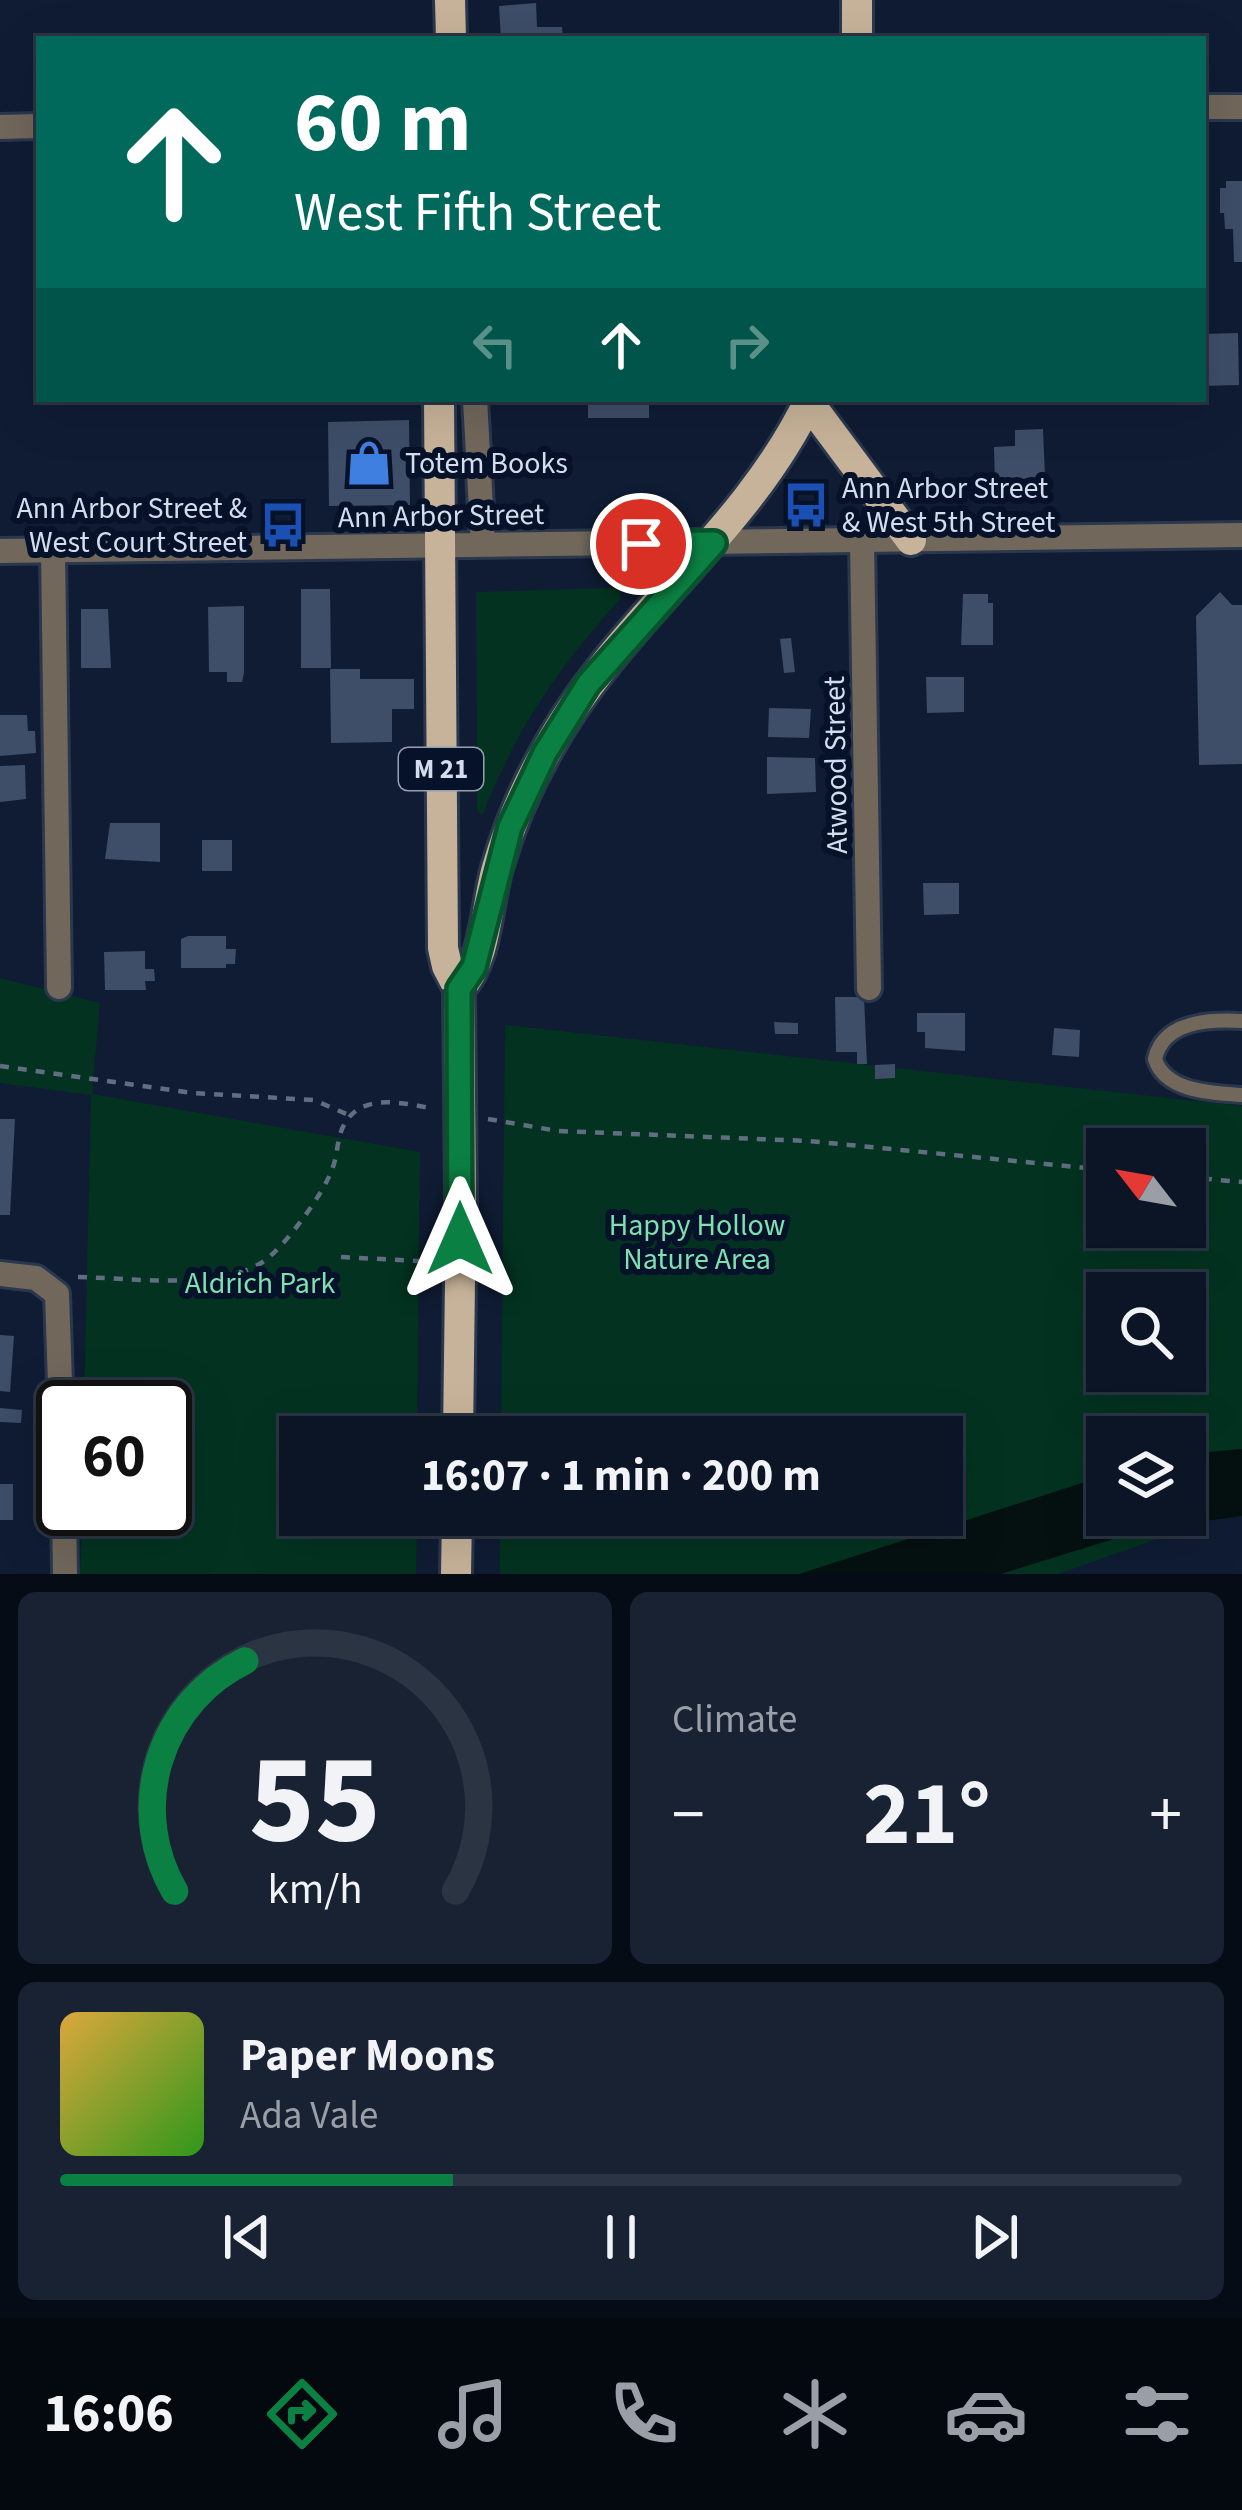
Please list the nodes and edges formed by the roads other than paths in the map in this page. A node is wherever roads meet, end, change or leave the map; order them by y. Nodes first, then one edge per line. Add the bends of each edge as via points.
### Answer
1 (450, 0) edge
2 (857, 0) edge
3 (451, 36) edge
4 (857, 36) edge
5 (1206, 107) edge
6 (1242, 107) edge
7 (36, 126) edge
8 (0, 127) edge
9 (440, 402) edge
10 (476, 402) edge
11 (809, 402) edge
12 (811, 402) edge
13 (1242, 535) edge
14 (911, 540) junction
15 (862, 541) junction
16 (714, 543) junction
17 (483, 545) junction
18 (440, 546) junction
19 (53, 550) junction
20 (0, 551) edge
21 (59, 987) dead end
22 (868, 988) dead end
23 (459, 989) junction
24 (1242, 1021) edge
25 (1242, 1095) edge
26 (0, 1274) edge
27 (61, 1380) edge
28 (458, 1416) edge
29 (64, 1536) edge
30 (457, 1536) edge
31 (65, 1574) edge
32 (456, 1574) edge

1 - 3 main road
2 - 4 main road
5 - 6 street
7 - 8 street
9 - 18 main road, M 21
10 - 17 street
11 - 16 main road, M 21
12 - 14 main road
13 - 14 street, Ann Arbor Street
14 - 15 street, Ann Arbor Street
15 - 16 street, Ann Arbor Street
15 - 22 street, Atwood Street
16 - 17 street, Ann Arbor Street
16 - 23 main road, M 21 via 588,684 545,753 510,827 474,967
17 - 18 street, Ann Arbor Street
18 - 19 street, Ann Arbor Street
18 - 23 main road, M 21 via 443,948
19 - 20 street, Ann Arbor Street
19 - 21 street
23 - 28 main road, M 21, bridge
24 - 25 lane via 1181,1028 1163,1039 1155,1059 1161,1074 1179,1084
26 - 27 street via 51,1286 59,1304
29 - 31 street
30 - 32 main road

